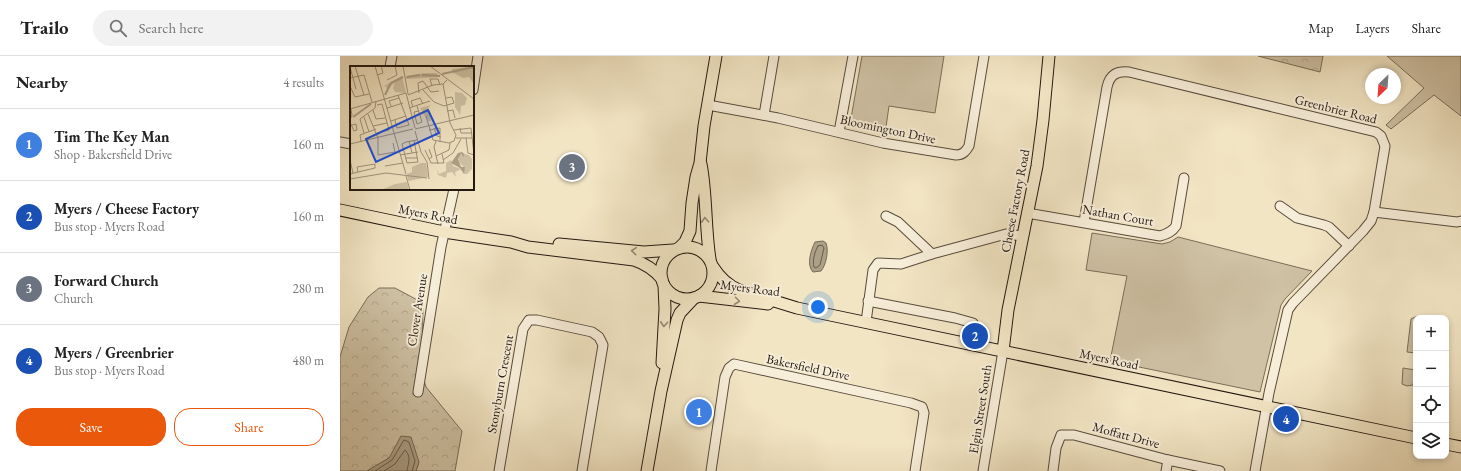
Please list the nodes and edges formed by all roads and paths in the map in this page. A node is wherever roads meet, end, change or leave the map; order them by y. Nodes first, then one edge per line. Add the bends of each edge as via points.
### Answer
1 (392, 56) edge
2 (478, 56) edge
3 (716, 56) edge
4 (774, 56) edge
5 (853, 56) edge
6 (984, 56) edge
7 (1049, 56) edge
8 (390, 66) edge
9 (474, 83) edge
10 (708, 105) junction
11 (764, 115) junction
12 (840, 132) junction
13 (340, 142) edge
14 (350, 144) edge
15 (700, 163) junction
16 (1184, 178) dead end
17 (454, 190) edge
18 (1280, 206) dead end
19 (340, 210) edge
20 (1374, 212) junction
21 (1027, 213) junction
22 (886, 216) dead end
23 (1461, 221) edge
24 (1084, 222) junction
25 (444, 232) junction
26 (1022, 236) junction
27 (511, 242) junction
28 (1348, 246) junction
29 (676, 249) junction
30 (932, 254) junction
31 (712, 263) junction
32 (663, 282) junction
33 (696, 297) junction
34 (868, 301) junction
35 (797, 308) junction
36 (866, 322) junction
37 (973, 323) dead end
38 (1003, 351) junction
39 (661, 391) junction
40 (418, 392) dead end
41 (1266, 407) junction
42 (1413, 437) edge
43 (1449, 445) edge
44 (1461, 447) edge
45 (1168, 460) junction
46 (499, 471) edge
47 (582, 471) edge
48 (647, 471) edge
49 (711, 471) edge
50 (915, 471) edge
51 (983, 471) edge
52 (1053, 471) edge
53 (1166, 471) edge
54 (1220, 471) edge
55 (1255, 471) edge

1 - 8 street
2 - 9 street
3 - 10 main road
4 - 11 street
5 - 12 street
6 - 12 street, Bloomington Drive via 969,146 960,155 883,143
7 - 21 main road, Cheese Factory Road via 1040,140
10 - 11 street, Bloomington Drive
10 - 15 main road
11 - 12 street, Bloomington Drive
13 - 14 street
15 - 29 main road via 696,177 690,234
31 -> 15 main road via 706,234
16 - 24 street, Nathan Court via 1176,226 1165,235
17 - 25 street, Clover Avenue
18 - 28 street via 1297,218 1329,227
19 - 25 main road, Myers Road
20 - 23 street
20 - 24 street, Greenbrier Road via 1385,146 1379,133 1122,72 1113,75 1108,82
20 - 28 street, Greenbrier Road via 1368,226
21 - 24 street, Nathan Court
21 - 26 main road, Cheese Factory Road
22 - 30 street via 898,222
25 - 27 main road, Myers Road
25 - 40 street, Clover Avenue
26 - 30 street via 1006,234
26 - 38 main road, Cheese Factory Road
29 -> 27 main road, Myers Road via 644,252 529,241
27 - 32 main road, Myers Road via 528,248 634,260 655,271
28 - 41 street, Greenbrier Road via 1288,310
29 - 31 main road via 687,246 696,248 704,252
29 - 32 main road via 663,263
30 - 34 street via 901,264 878,264 873,270
31 - 33 main road via 712,281 705,292
31 - 35 main road, Myers Road via 720,278 730,286
32 - 33 main road via 670,292 677,296 685,299
32 -> 39 main road via 665,308
33 -> 35 main road, Myers Road
33 - 39 main road via 680,313 677,320
34 - 36 street
34 - 37 street
35 - 36 main road, Myers Road
36 - 38 main road, Myers Road
38 - 41 main road, Myers Road
38 - 51 street, Elgin Street South
39 - 48 main road
41 - 42 main road, Myers Road
41 - 55 street, Greenbrier Road
43 - 44 main road
45 - 52 street, Moffatt Drive via 1074,435 1061,435 1056,448
45 - 53 street
45 - 54 street, Moffatt Drive
46 - 47 street, Stonyburn Crescent via 523,329 529,320 537,320 592,332 600,337 603,345
49 - 50 street, Bakersfield Drive via 725,377 734,364 922,407 924,413

